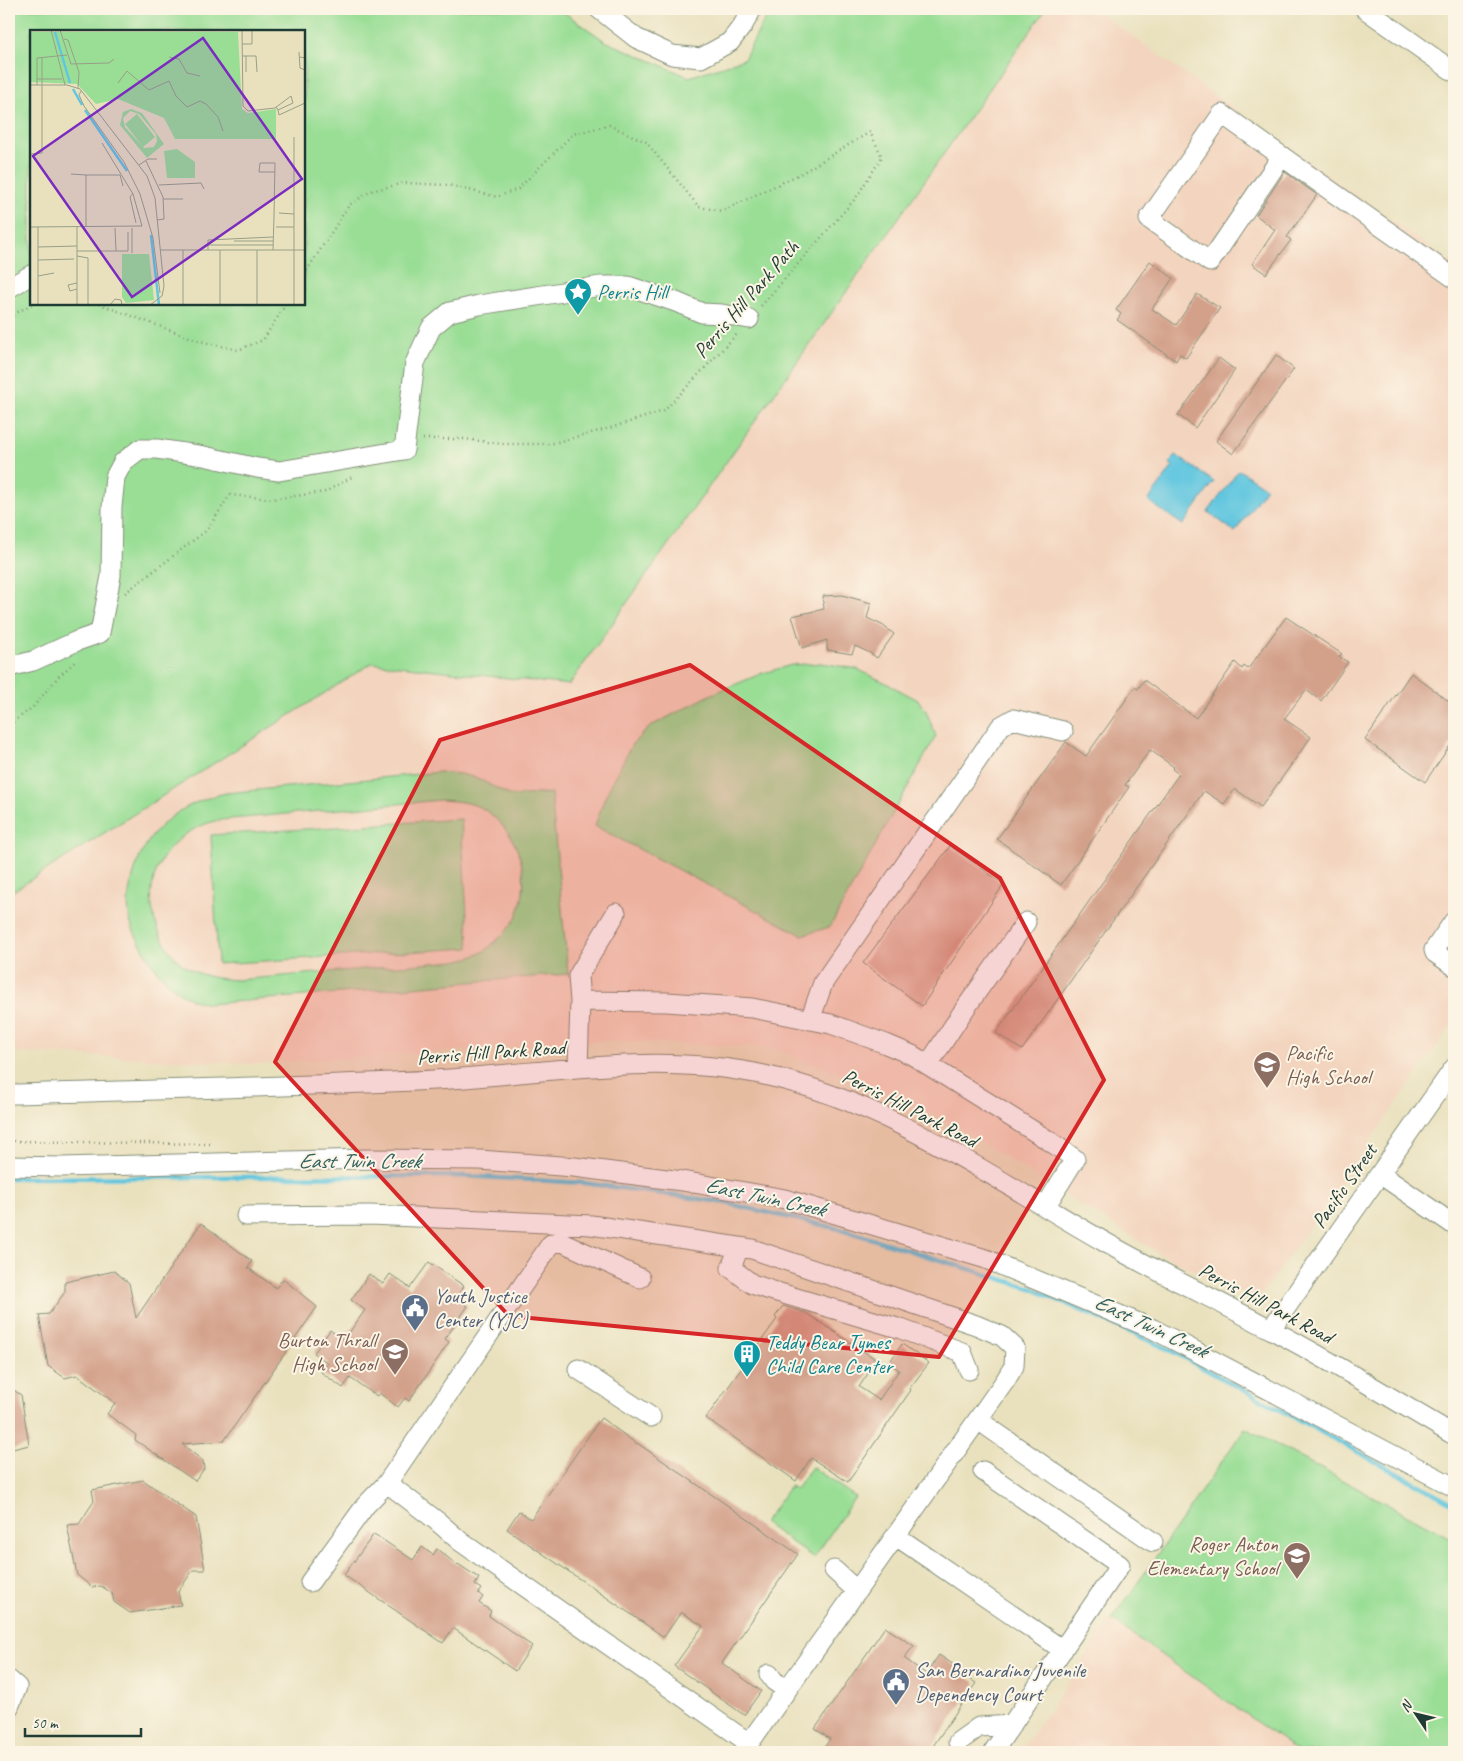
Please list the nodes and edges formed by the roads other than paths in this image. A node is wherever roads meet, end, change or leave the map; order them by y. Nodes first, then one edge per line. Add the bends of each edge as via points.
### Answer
1 (599, 9) edge
2 (752, 9) edge
3 (1365, 9) edge
4 (1454, 72) edge
5 (1282, 156) junction
6 (30, 276) edge
7 (1454, 278) edge
8 (9, 288) edge
9 (749, 319) road end
10 (9, 666) edge
11 (1063, 731) dead end
12 (616, 913) dead end
13 (1454, 920) edge
14 (1026, 922) dead end
15 (1454, 966) edge
16 (580, 1001) junction
17 (810, 1020) junction
18 (928, 1065) junction
19 (578, 1068) junction
20 (1454, 1068) edge
21 (9, 1094) edge
22 (9, 1166) edge
23 (1380, 1174) junction
24 (1045, 1207) junction
25 (246, 1216) dead end
26 (1454, 1225) edge
27 (739, 1247) junction
28 (640, 1278) dead end
29 (899, 1299) junction
30 (901, 1329) junction
31 (1271, 1329) junction
32 (578, 1369) dead end
33 (969, 1370) dead end
34 (651, 1417) dead end
35 (978, 1420) junction
36 (1454, 1436) edge
37 (983, 1471) dead end
38 (387, 1483) junction
39 (1454, 1487) edge
40 (896, 1536) junction
41 (1153, 1542) dead end
42 (834, 1570) dead end
43 (310, 1582) dead end
44 (857, 1591) junction
45 (1063, 1650) junction
46 (769, 1674) dead end
47 (13, 1684) edge
48 (787, 1690) junction
49 (9, 1707) edge
50 (1012, 1725) junction
51 (958, 1742) dead end
52 (746, 1748) edge
53 (993, 1752) edge

1 - 2 street via 636,38 672,55 701,58 730,42
3 - 4 street
5 - 5 street via 1222,114 1149,219 1210,262
5 - 7 street
6 - 8 street
9 - 10 street via 702,314 628,286 601,286 480,305 450,312 431,328 415,363 404,450 279,471 195,454 140,449 123,462 115,477 111,576 100,633 33,661
11 - 17 street via 1013,719 1001,726 823,983
12 - 16 street via 578,976
13 - 15 street via 1434,950
14 - 18 street
16 - 17 street via 668,1002 752,1008
16 - 19 street
17 - 18 street via 831,1024 886,1044
18 - 24 street via 1075,1159
19 - 21 street, Perris Hill Park Road via 426,1080
19 - 24 street, Perris Hill Park Road via 647,1063 691,1064 762,1074 822,1090 881,1114
20 - 23 street, Pacific Street
22 - 39 street via 480,1160 574,1167 785,1199 986,1259 1153,1329
23 - 26 street
23 - 31 street, Pacific Street
24 - 31 street, Perris Hill Park Road via 1106,1243
25 - 27 street via 370,1215 591,1225
27 - 29 street
27 - 30 street via 731,1268 752,1284
28 - 38 street via 560,1241 551,1244
29 - 30 street
29 - 35 street via 1002,1336 1015,1348 1014,1366
30 - 33 street via 962,1352
31 - 36 street, Perris Hill Park Road
32 - 34 street
35 - 40 street
35 - 41 street
37 - 45 street via 1120,1565
38 - 43 street via 365,1506
38 - 52 street via 461,1542
40 - 44 street
40 - 45 street
42 - 44 street
44 - 48 street
45 - 50 street
46 - 48 street
47 - 49 street
48 - 52 street
50 - 51 street via 979,1727
50 - 53 street

